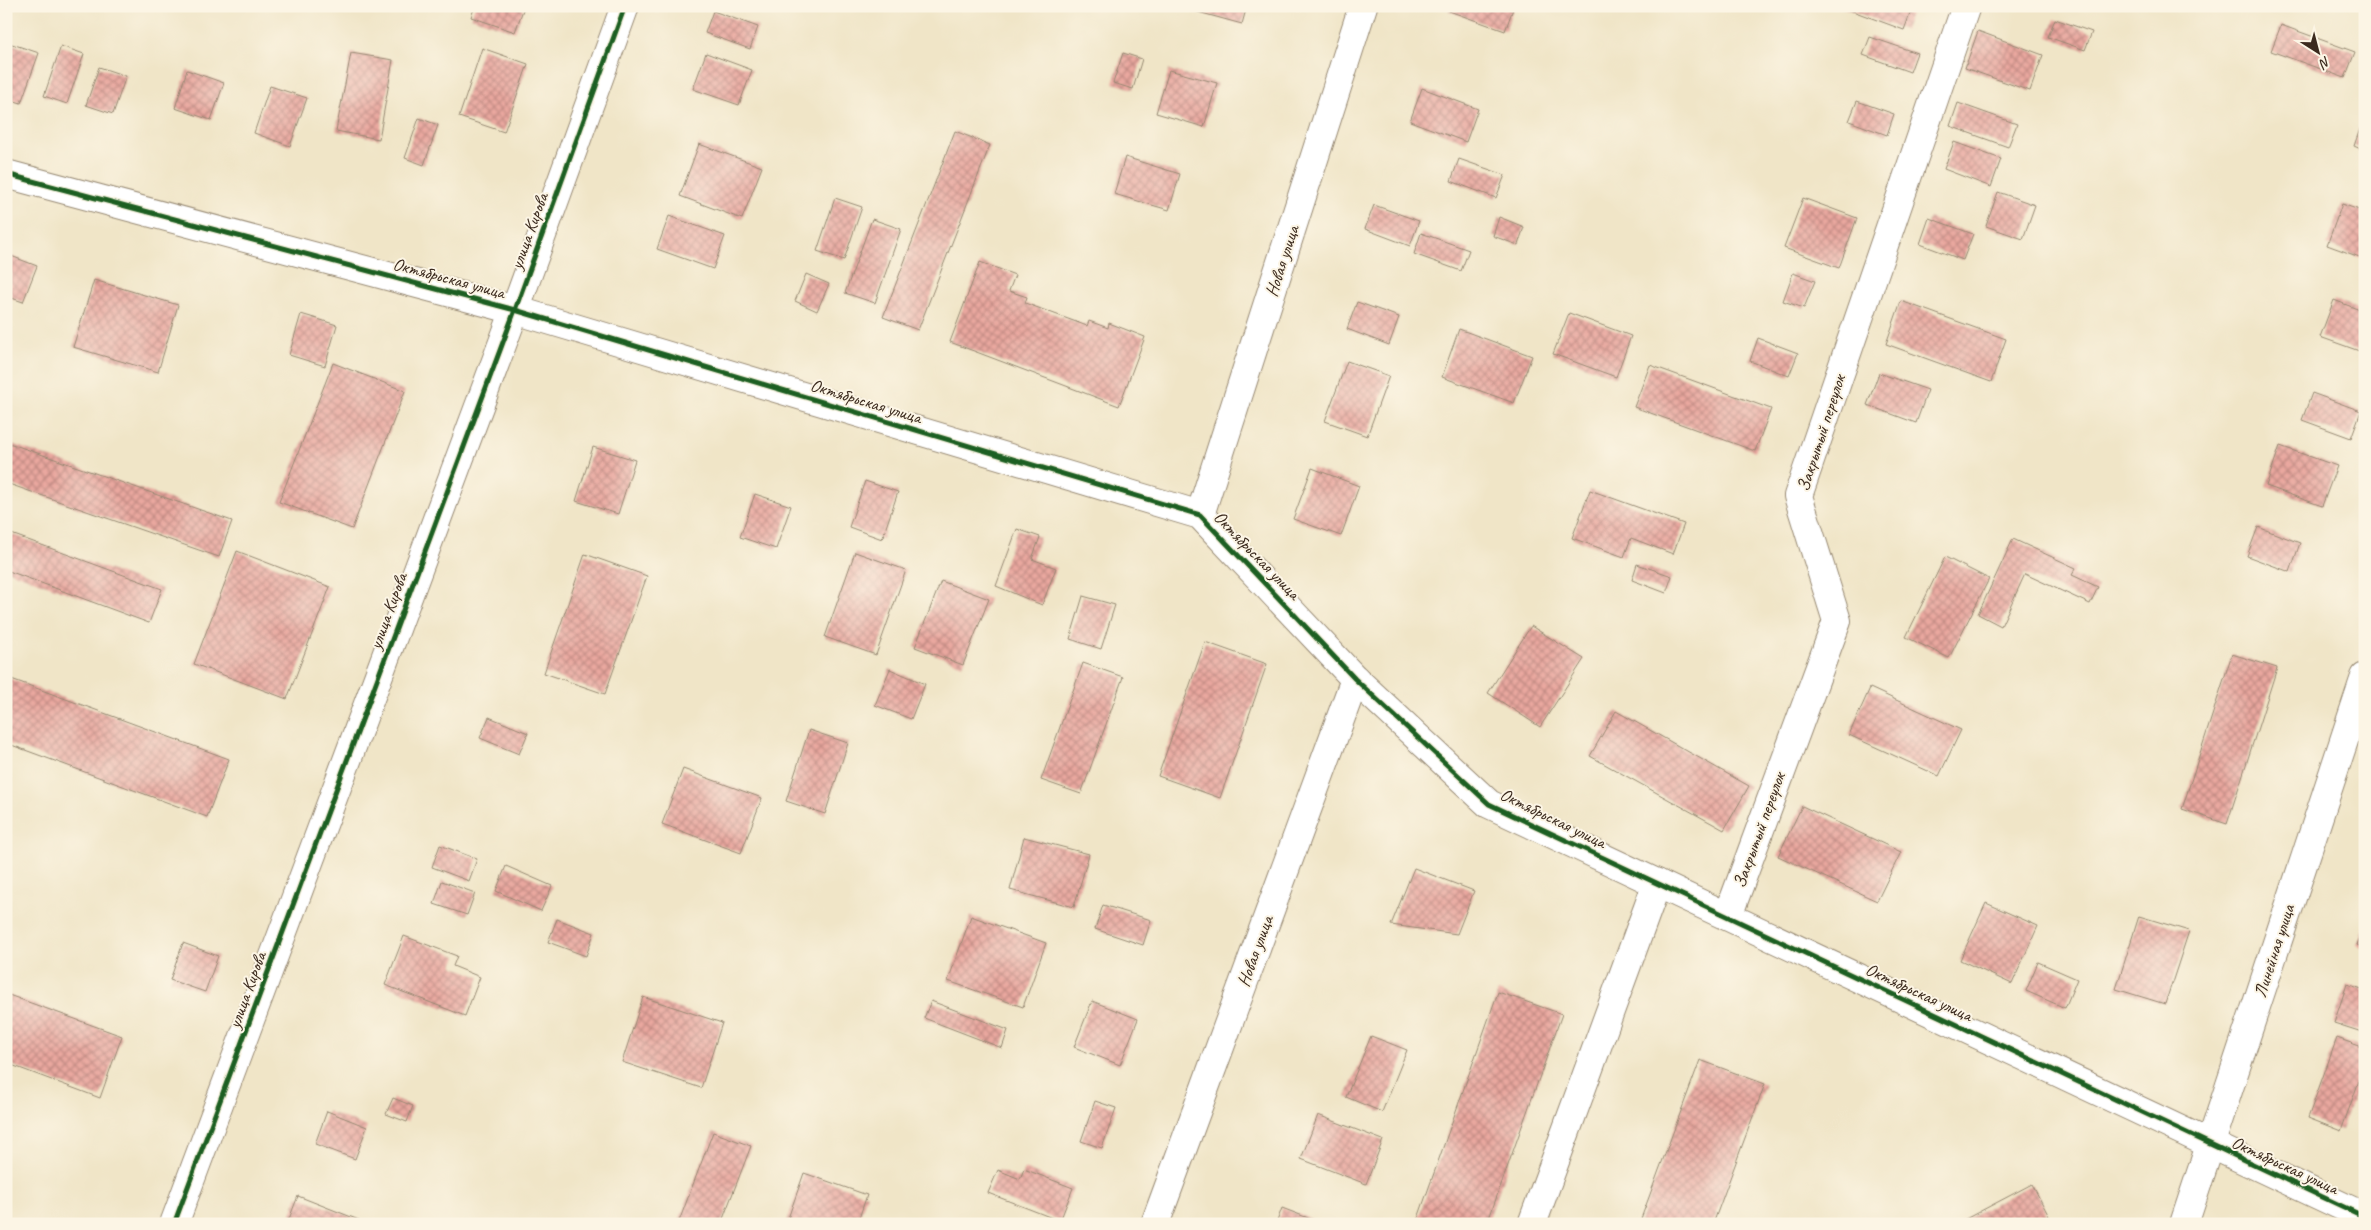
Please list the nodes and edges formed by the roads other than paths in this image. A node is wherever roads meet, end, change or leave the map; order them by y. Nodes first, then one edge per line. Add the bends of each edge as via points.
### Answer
1 (625, 6) edge
2 (1363, 6) edge
3 (1966, 6) edge
4 (6, 174) edge
5 (515, 310) junction
6 (1200, 515) junction
7 (2365, 677) edge
8 (1355, 679) junction
9 (1657, 883) junction
10 (1728, 916) junction
11 (2210, 1145) junction
12 (2365, 1217) edge
13 (174, 1224) edge
14 (1155, 1224) edge
15 (1532, 1224) edge
16 (2184, 1224) edge

1 - 5 street, улица Кирова
2 - 6 street, Новая улица
3 - 10 street, Закрытый переулок via 1798,496 1836,621
4 - 5 street, Октябрьская улица
5 - 6 street, Октябрьская улица
5 - 13 street, улица Кирова
6 - 8 street, Октябрьская улица
7 - 11 street, Линейная улица
8 - 9 street, Октябрьская улица via 1489,804
8 - 14 street, Новая улица
9 - 10 street, Октябрьская улица
9 - 15 street
10 - 11 street, Октябрьская улица
11 - 12 street, Октябрьская улица
11 - 16 street, Линейная улица

